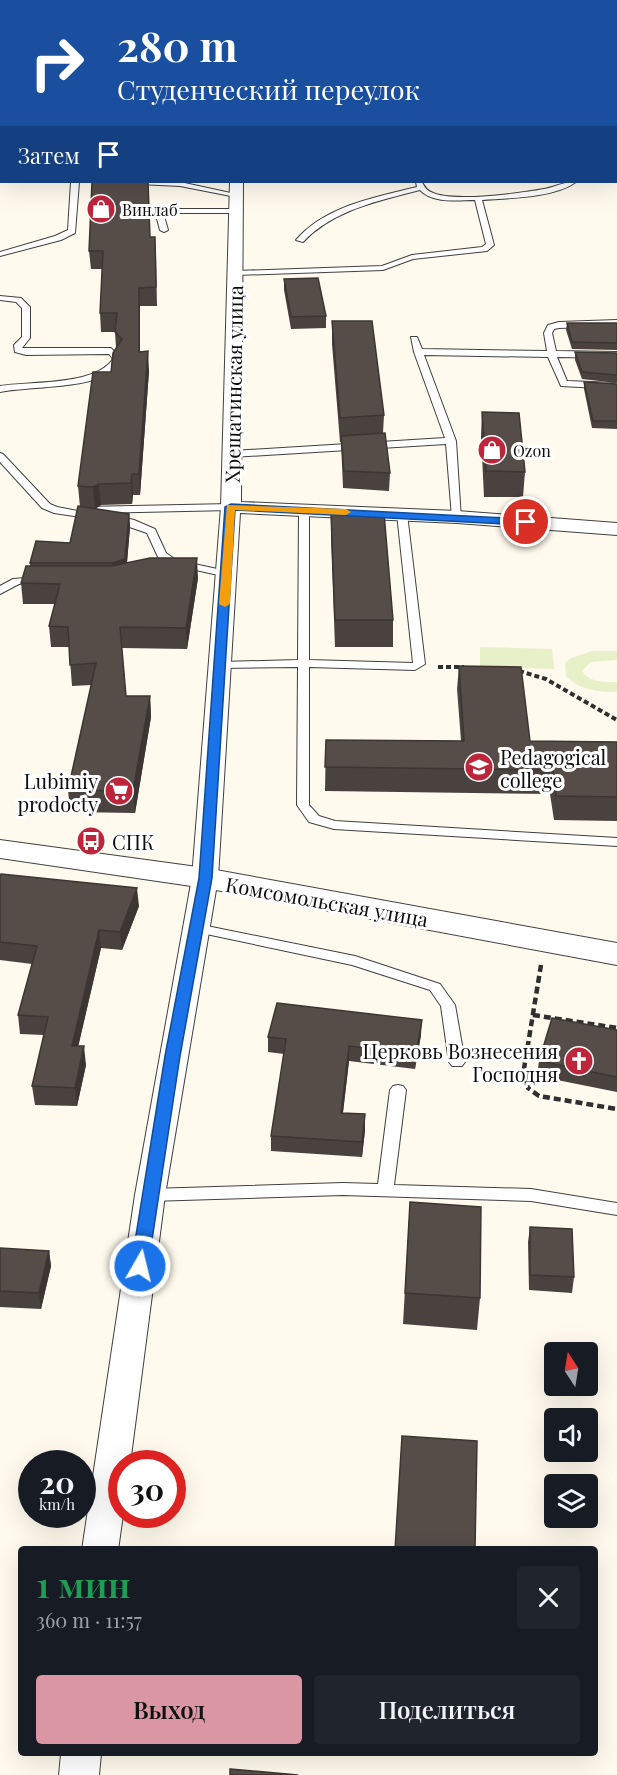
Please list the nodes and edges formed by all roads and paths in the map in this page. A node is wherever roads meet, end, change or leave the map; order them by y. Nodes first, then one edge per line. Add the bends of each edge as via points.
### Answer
1 (75, 183) edge
2 (160, 183) edge
3 (570, 183) edge
4 (420, 185) edge
5 (235, 196) edge
6 (478, 198) junction
7 (164, 230) dead end
8 (300, 240) dead end
9 (0, 254) edge
10 (236, 273) junction
11 (0, 298) edge
12 (617, 323) edge
13 (414, 339) dead end
14 (418, 352) junction
15 (552, 354) junction
16 (617, 355) edge
17 (617, 386) edge
18 (0, 389) edge
19 (451, 441) junction
20 (232, 454) junction
21 (0, 456) edge
22 (231, 507) junction
23 (54, 510) junction
24 (304, 511) junction
25 (402, 514) junction
26 (457, 517) junction
27 (617, 529) edge
28 (185, 565) junction
29 (160, 570) edge
30 (226, 574) junction
31 (44, 580) edge
32 (0, 591) edge
33 (302, 663) junction
34 (220, 665) junction
35 (415, 667) junction
36 (467, 667) edge
37 (510, 669) edge
38 (617, 720) edge
39 (617, 842) edge
40 (0, 849) edge
41 (205, 878) junction
42 (197, 928) junction
43 (541, 940) junction
44 (617, 954) edge
45 (533, 1015) junction
46 (617, 1028) edge
47 (456, 1062) dead end
48 (398, 1090) dead end
49 (617, 1109) edge
50 (386, 1191) junction
51 (150, 1195) junction
52 (617, 1209) edge
53 (101, 1546) edge
54 (81, 1756) edge
55 (79, 1775) edge

1 - 9 lane via 72,231
2 - 5 lane
3 - 6 lane
4 - 6 lane via 438,197
4 - 8 lane via 324,221
5 - 7 lane via 162,213
5 - 10 street, Хрещатинская улица
6 - 10 lane via 490,245 484,249 412,257 383,268
10 - 20 street, Хрещатинская улица
11 - 18 lane via 18,300 26,307 26,338 18,350 111,351 117,359 116,366 108,372 85,379
12 - 15 lane via 551,327 548,333
13 - 14 lane
14 - 15 lane
14 - 19 lane
15 - 16 lane
15 - 17 lane via 564,384
19 - 20 lane
19 - 26 lane
20 - 22 street, Хрещатинская улица
21 - 23 lane via 39,502
22 - 23 lane
22 - 24 street
22 - 30 street, Хрещатинская улица
23 - 28 lane via 113,518 144,527 155,536 162,555
24 - 25 street
24 - 33 lane
25 - 26 street
25 - 35 lane via 420,659
26 - 27 street
28 - 29 lane
28 - 30 lane
30 - 34 street, Хрещатинская улица
31 - 32 lane via 17,581
33 - 34 lane
33 - 35 lane
33 - 39 lane via 303,805 314,819 334,825
34 - 41 street, Хрещатинская улица
35 - 36 path
37 - 38 path via 546,679
40 - 41 street, Комсомольская улица
41 - 42 street, Хрещатинская улица
41 - 43 street, Комсомольская улица
42 - 47 lane via 355,961 435,987 448,1005
42 - 51 street, Хрещатинская улица
43 - 44 street, Комсомольская улица
43 - 45 path via 541,970
45 - 46 path
45 - 49 path via 523,1076 528,1088 539,1096
48 - 50 lane
50 - 51 lane via 298,1189
50 - 52 lane via 531,1195
51 - 53 street, Хрещатинская улица
54 - 55 street

